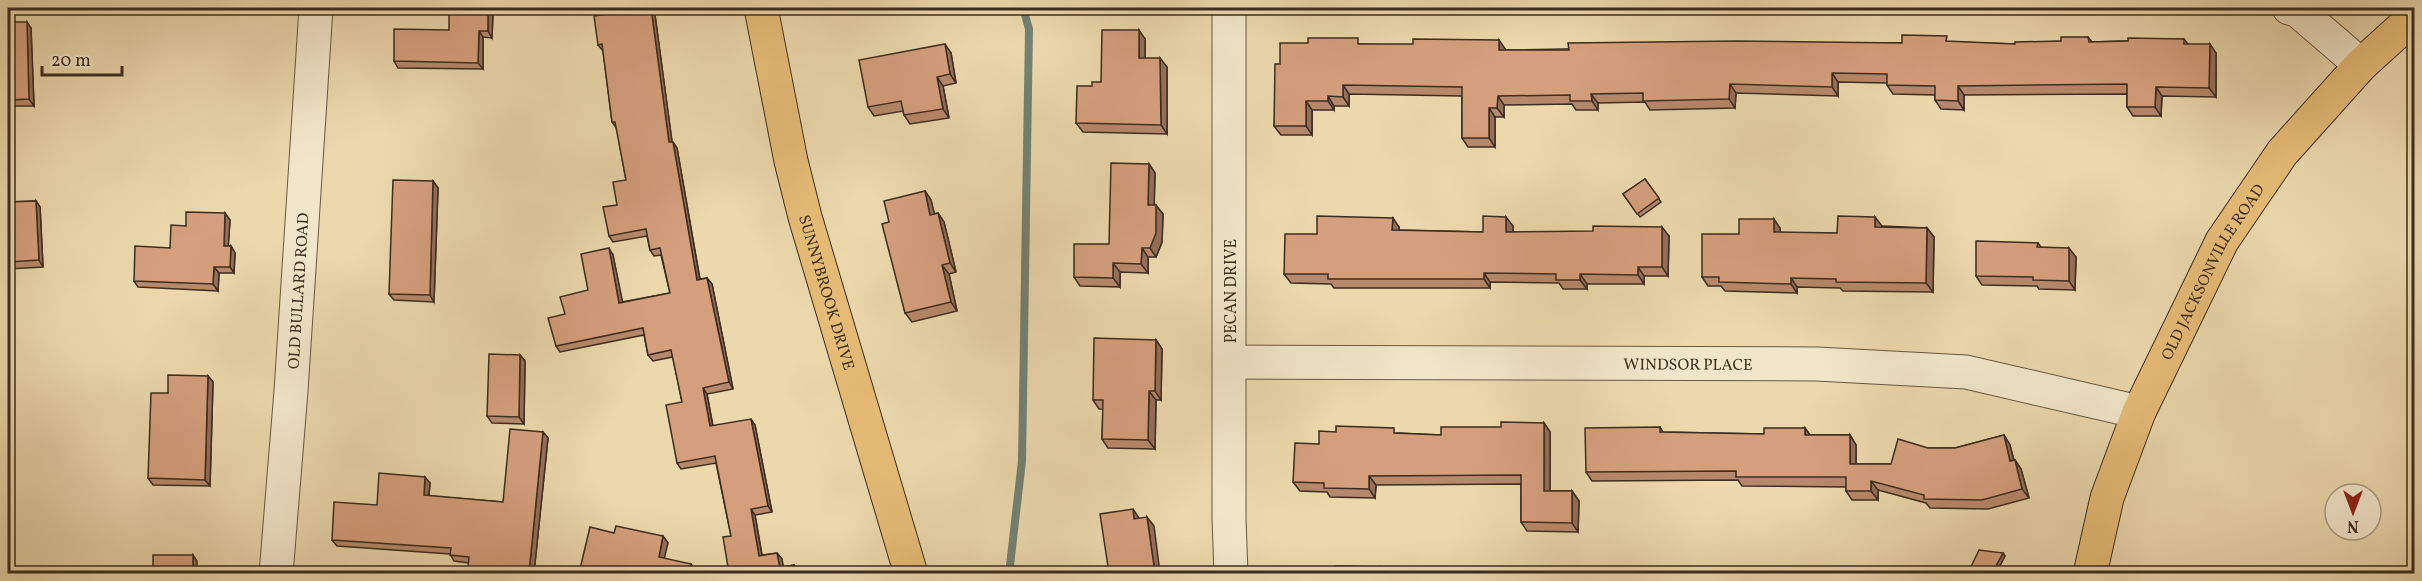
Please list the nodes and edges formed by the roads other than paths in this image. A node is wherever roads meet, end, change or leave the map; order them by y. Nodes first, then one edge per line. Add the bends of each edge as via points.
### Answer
1 (316, 8) edge
2 (761, 8) edge
3 (1230, 8) edge
4 (2289, 8) edge
5 (2415, 17) edge
6 (2361, 65) junction
7 (1230, 362) junction
8 (2139, 412) junction
9 (276, 573) edge
10 (910, 573) edge
11 (1232, 573) edge
12 (2090, 573) edge

1 - 9 street, OLD BULLARD ROAD
2 - 10 main road, SUNNYBROOK DRIVE via 805,217
3 - 7 street, PECAN DRIVE
4 - 6 street via 2297,10
5 - 6 main road, OLD JACKSONVILLE ROAD
6 - 8 main road, OLD JACKSONVILLE ROAD via 2282,153 2222,241
7 - 8 street, WINDSOR PLACE via 1817,364 1966,372
7 - 11 street, PECAN DRIVE
8 - 12 main road, OLD JACKSONVILLE ROAD via 2107,498

